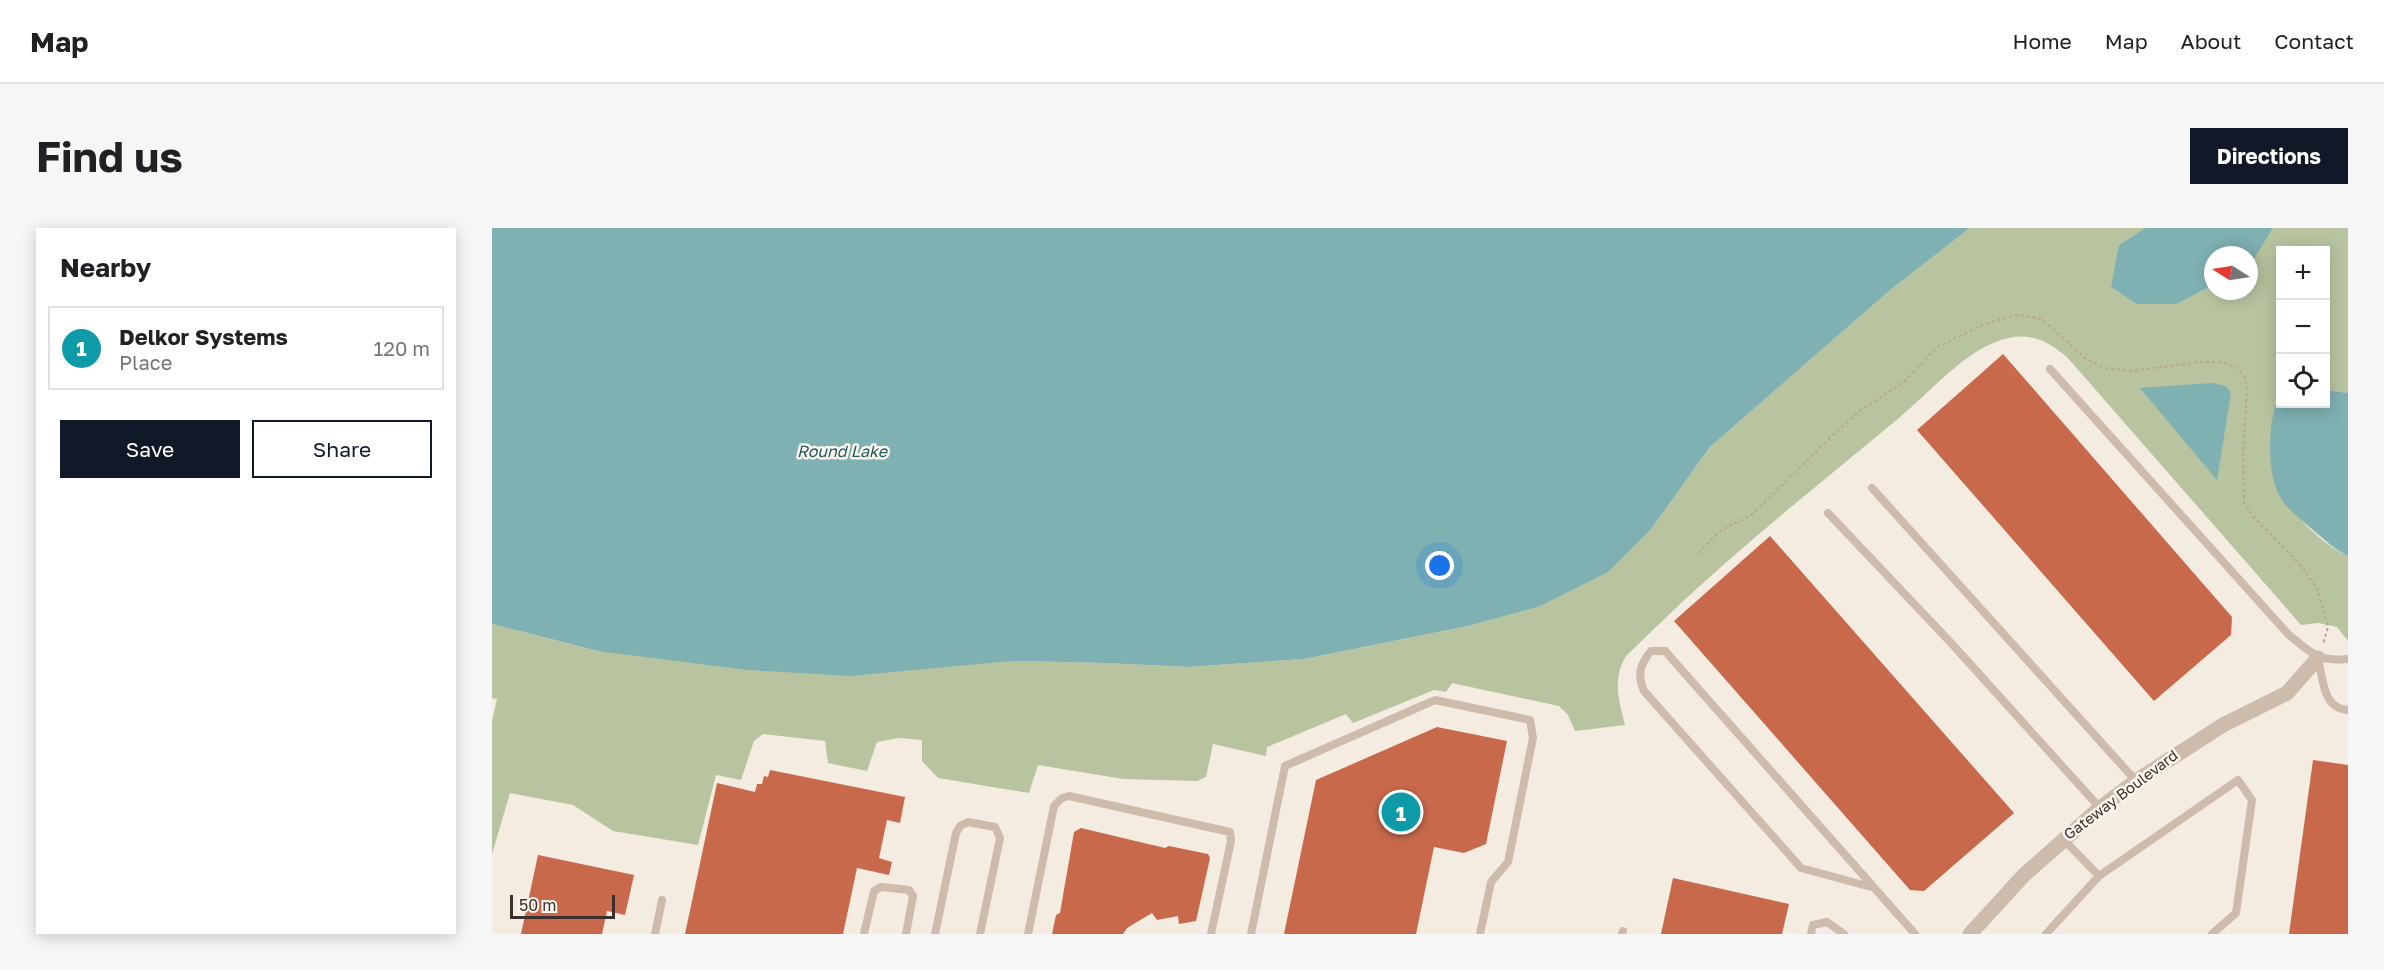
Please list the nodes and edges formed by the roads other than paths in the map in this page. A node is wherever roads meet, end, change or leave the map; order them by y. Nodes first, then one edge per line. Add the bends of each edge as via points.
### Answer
1 (2050, 369) dead end
2 (1872, 488) dead end
3 (1828, 513) dead end
4 (2318, 658) junction
5 (2348, 659) edge
6 (2348, 710) edge
7 (2136, 781) junction
8 (2100, 808) junction
9 (2063, 839) junction
10 (2099, 876) junction
11 (1871, 887) junction
12 (662, 900) dead end
13 (655, 934) edge
14 (864, 934) edge
15 (906, 934) edge
16 (935, 934) edge
17 (980, 934) edge
18 (1028, 934) edge
19 (1211, 934) edge
20 (1251, 934) edge
21 (1480, 934) edge
22 (1811, 934) edge
23 (1844, 934) edge
24 (1915, 934) edge
25 (1970, 934) edge
26 (2046, 934) edge
27 (2212, 934) edge

1 - 4 lane via 2289,635
2 - 7 lane
3 - 8 lane
4 - 5 lane
4 - 6 lane via 2328,700 2338,710
4 - 7 street, Gateway Boulevard via 2287,693 2223,725
7 - 8 street, Gateway Boulevard
8 - 9 street, Gateway Boulevard
9 - 10 lane
9 - 25 street, Gateway Boulevard
10 - 26 lane
10 - 27 lane via 2238,780 2252,800 2236,913
11 - 11 lane via 1665,651 1652,651 1642,662 1639,680 1644,691 1801,868
11 - 24 lane
12 - 13 lane
14 - 15 lane via 874,891 881,887 909,890 913,896
16 - 17 lane via 956,833 968,822 996,827 1000,838
18 - 19 lane via 1054,806 1069,796 1230,832
20 - 21 lane via 1285,766 1435,700 1530,720 1533,738 1508,862 1491,882
22 - 23 lane via 1814,925 1827,922

